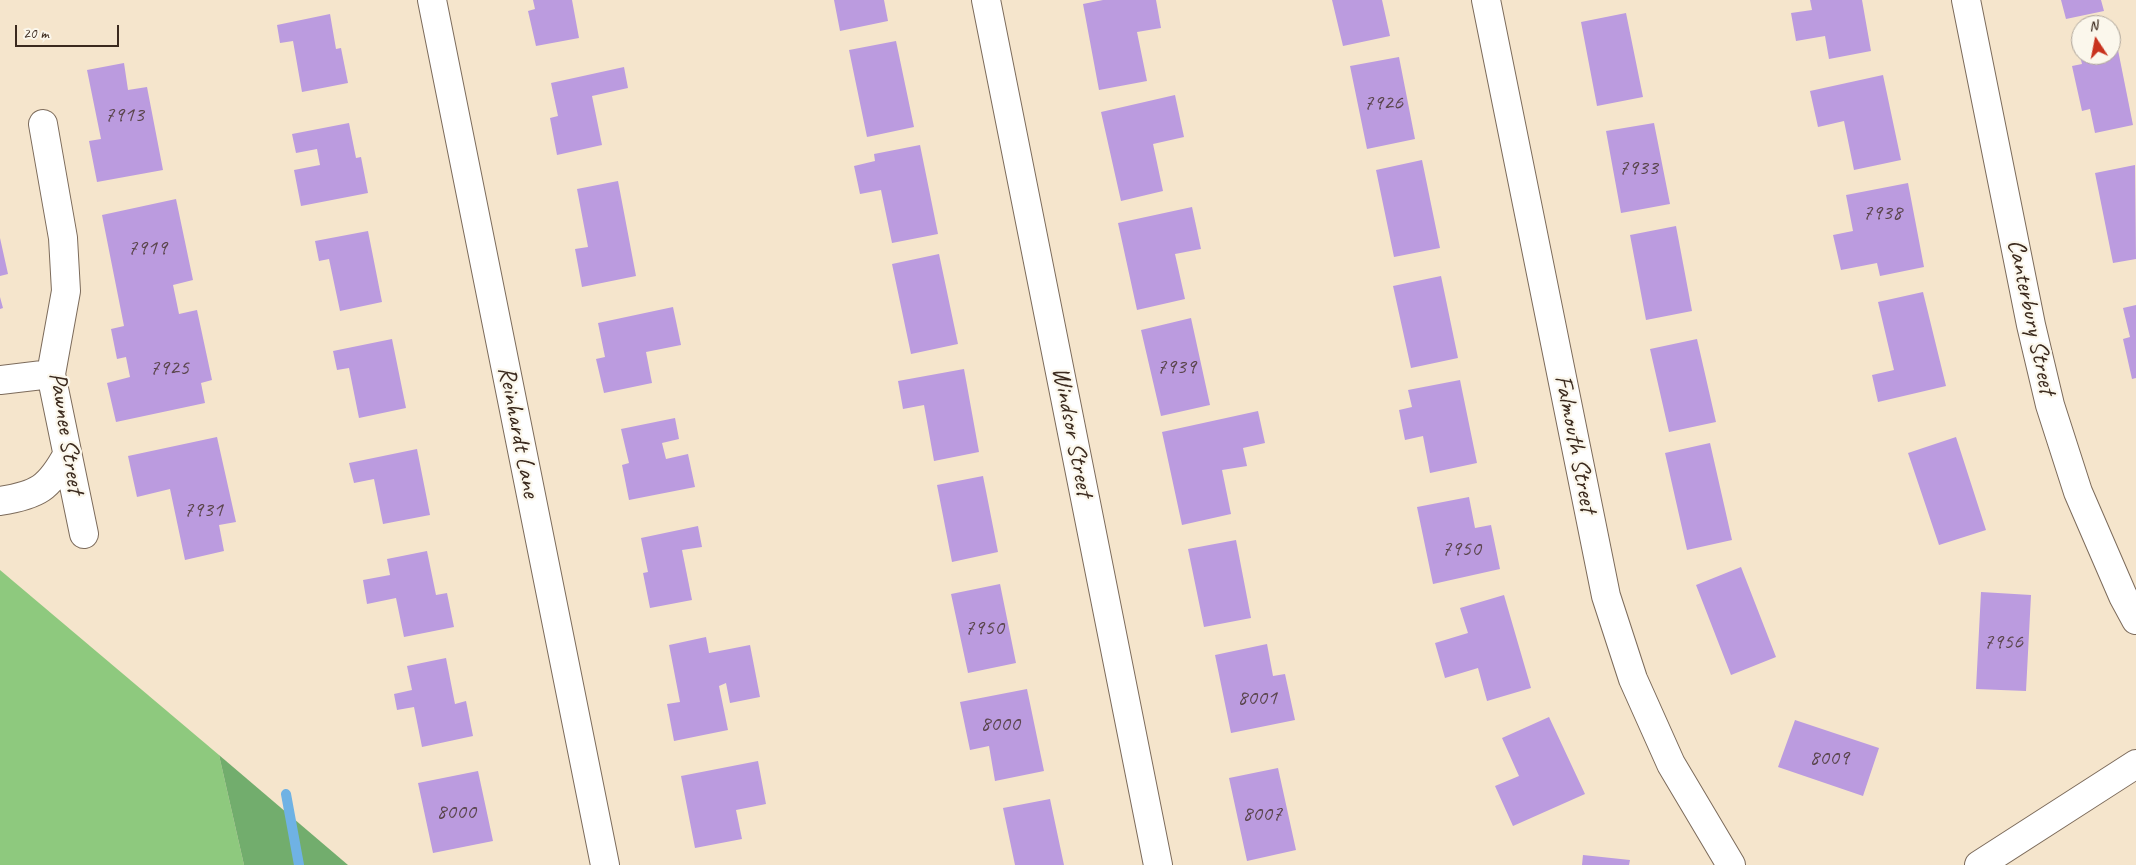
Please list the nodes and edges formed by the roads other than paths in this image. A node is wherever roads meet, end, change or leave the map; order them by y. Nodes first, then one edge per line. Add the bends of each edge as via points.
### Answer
1 (432, 0) edge
2 (986, 0) edge
3 (1486, 0) edge
4 (1966, 0) edge
5 (43, 124) dead end
6 (52, 374) junction
7 (0, 380) edge
8 (67, 454) junction
9 (0, 500) edge
10 (84, 534) dead end
11 (2136, 620) edge
12 (2136, 764) edge
13 (605, 865) edge
14 (1158, 865) edge
15 (1730, 865) edge
16 (1979, 865) edge

1 - 13 street, Reinhardt Lane
2 - 14 street, Windsor Street
3 - 15 street, Falmouth Street via 1606,596 1633,679 1671,764
4 - 11 street, Canterbury Street via 2050,405 2078,492
5 - 6 street, Pawnee Street via 63,238 66,291
6 - 7 street
6 - 8 street, Pawnee Street
8 - 9 street via 57,474 43,488 18,498
8 - 10 street, Pawnee Street
12 - 16 street

